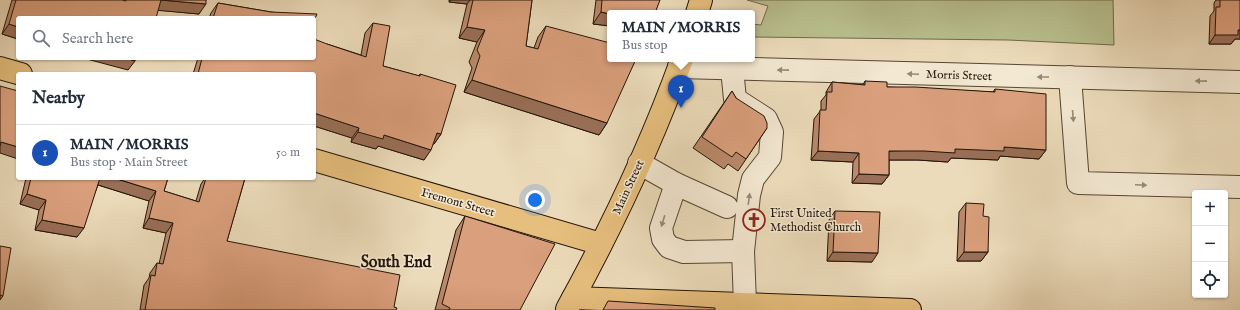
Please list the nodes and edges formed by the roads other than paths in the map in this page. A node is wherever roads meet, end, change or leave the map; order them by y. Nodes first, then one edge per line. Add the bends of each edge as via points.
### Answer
1 (702, 0) edge
2 (698, 10) edge
3 (680, 63) edge
4 (0, 68) edge
5 (732, 69) junction
6 (16, 73) edge
7 (1070, 77) junction
8 (1240, 82) edge
9 (316, 161) edge
10 (639, 163) junction
11 (676, 184) junction
12 (1240, 187) edge
13 (727, 207) dead end
14 (601, 244) junction
15 (743, 251) junction
16 (570, 304) edge
17 (745, 304) junction
18 (910, 310) edge

1 - 2 main road
3 - 5 street, Morris Street
3 - 10 main road, Main Street
4 - 6 main road
7 -> 5 street, Morris Street
15 -> 5 street via 749,195 753,179 770,157 772,132 766,119 735,100
8 -> 7 street, Morris Street
7 -> 12 street via 1078,183
9 - 14 main road, Fremont Street
10 - 11 street
10 - 14 main road, Main Street
11 - 13 street
11 -> 15 street via 661,228 663,239 669,247 684,252
14 - 16 main road, Main Street
15 - 17 street
16 - 17 main road
17 - 18 main road

